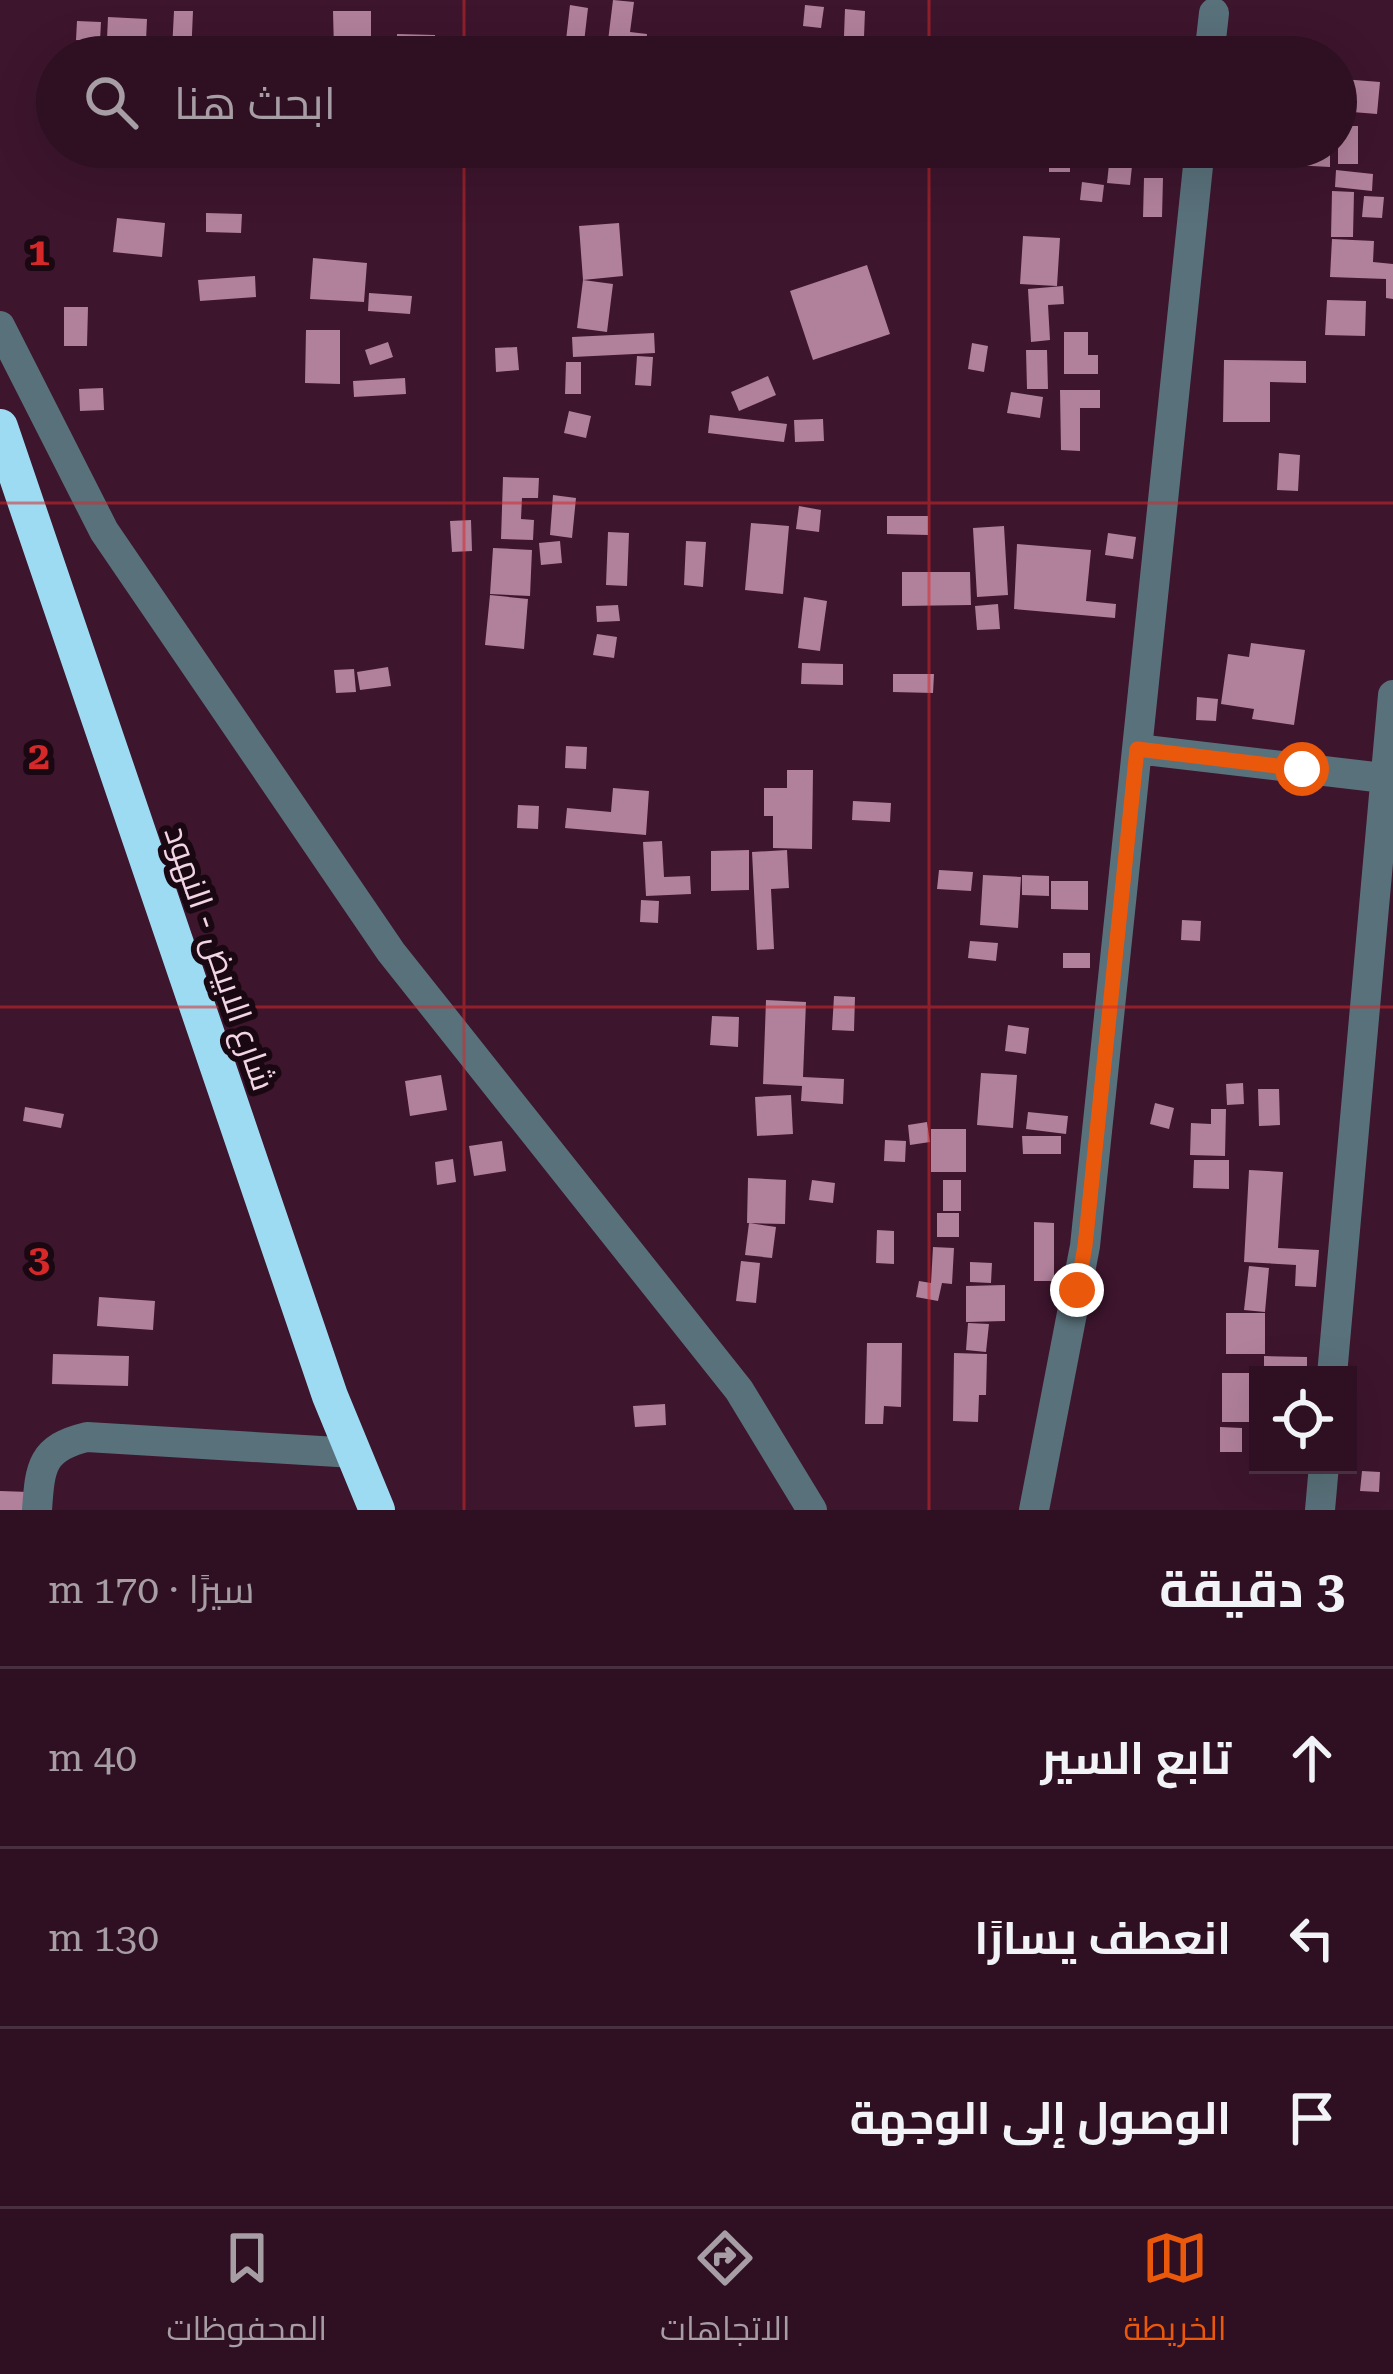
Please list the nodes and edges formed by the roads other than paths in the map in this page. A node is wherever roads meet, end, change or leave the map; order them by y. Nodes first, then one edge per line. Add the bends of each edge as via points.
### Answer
1 (1214, 13) dead end
2 (1212, 36) edge
3 (1198, 168) edge
4 (0, 326) edge
5 (0, 427) edge
6 (1393, 694) edge
7 (1137, 749) junction
8 (1389, 779) edge
9 (1333, 1366) edge
10 (354, 1453) junction
11 (1323, 1474) edge
12 (37, 1510) edge
13 (377, 1510) edge
14 (812, 1510) edge
15 (1034, 1510) edge
16 (1320, 1510) edge

1 - 2 street
3 - 7 street
4 - 14 street via 104,531 339,875 740,1390
5 - 10 highway, شارع الابيض - النهود
6 - 8 street
7 - 8 street
7 - 15 street via 1085,1246
8 - 9 street
10 - 12 street via 88,1437 62,1443 40,1467
10 - 13 highway, شارع الابيض - النهود
11 - 16 street

